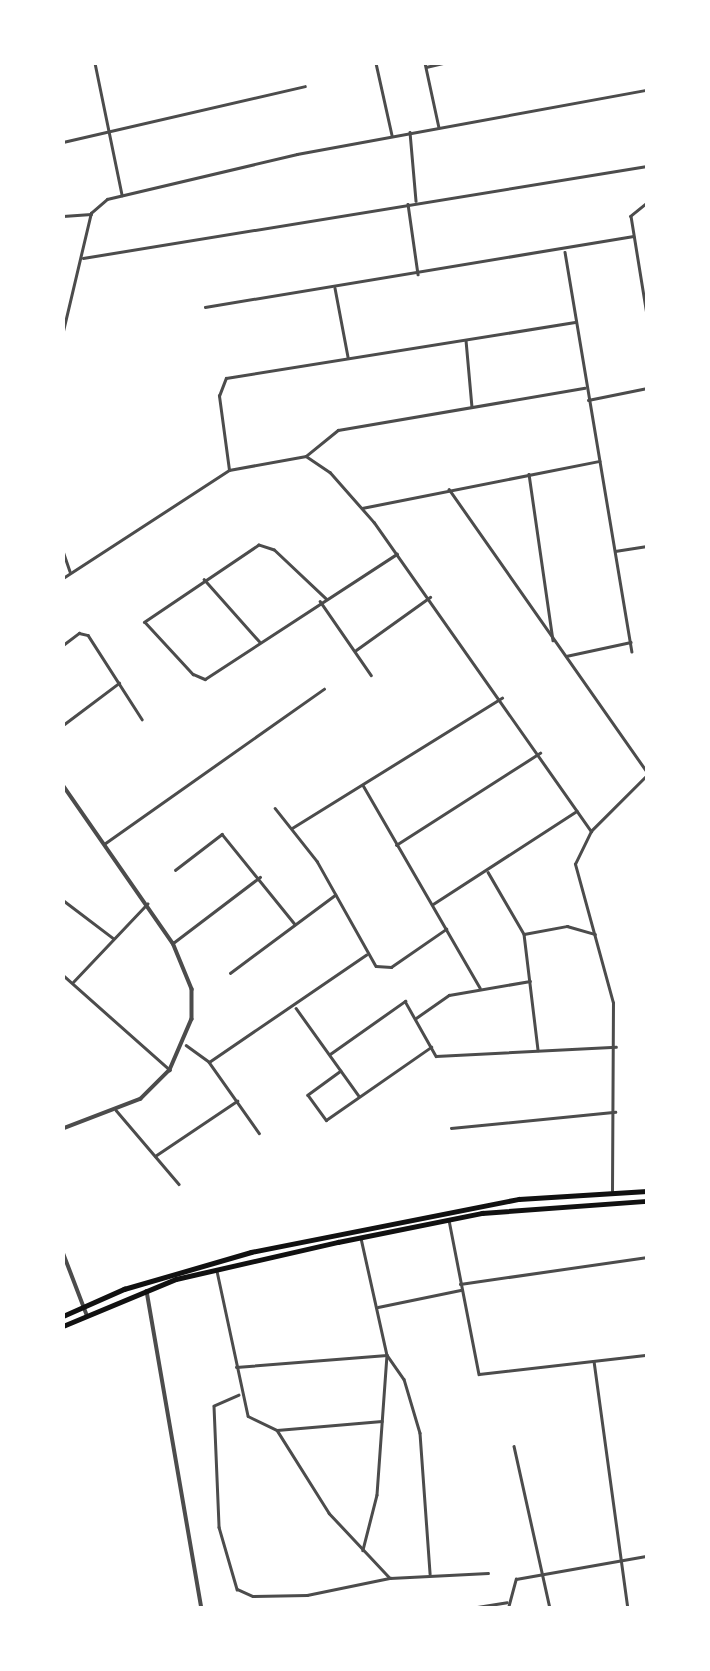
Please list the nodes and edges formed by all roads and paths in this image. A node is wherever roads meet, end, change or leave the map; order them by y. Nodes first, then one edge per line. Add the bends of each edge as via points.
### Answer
1 (95, 63) edge
2 (376, 63) edge
3 (444, 63) edge
4 (425, 65) edge
5 (305, 86) dead end
6 (647, 90) edge
7 (440, 129) junction
8 (107, 132) junction
9 (410, 132) junction
10 (392, 136) junction
11 (63, 142) edge
12 (647, 166) edge
13 (122, 194) junction
14 (416, 201) junction
15 (647, 203) edge
16 (408, 204) junction
17 (91, 214) junction
18 (63, 216) edge
19 (634, 236) junction
20 (565, 252) junction
21 (83, 258) junction
22 (418, 275) junction
23 (335, 288) junction
24 (205, 307) dead end
25 (647, 315) edge
26 (575, 322) junction
27 (63, 331) edge
28 (466, 340) junction
29 (349, 359) junction
30 (584, 388) junction
31 (647, 388) edge
32 (588, 400) junction
33 (472, 408) junction
34 (306, 456) junction
35 (599, 461) junction
36 (229, 471) junction
37 (529, 474) junction
38 (449, 489) junction
39 (362, 508) junction
40 (647, 546) edge
41 (63, 551) edge
42 (615, 551) junction
43 (397, 554) junction
44 (71, 571) junction
45 (63, 578) edge
46 (204, 579) junction
47 (430, 597) junction
48 (326, 599) junction
49 (320, 601) junction
50 (259, 641) junction
51 (554, 641) junction
52 (631, 642) junction
53 (63, 645) edge
54 (356, 650) junction
55 (632, 651) dead end
56 (565, 657) junction
57 (371, 675) dead end
58 (119, 683) junction
59 (324, 689) dead end
60 (502, 698) junction
61 (142, 719) dead end
62 (63, 725) edge
63 (540, 753) junction
64 (647, 774) edge
65 (63, 785) edge
66 (363, 785) junction
67 (275, 808) dead end
68 (577, 811) junction
69 (292, 828) junction
70 (591, 831) junction
71 (104, 844) junction
72 (396, 845) junction
73 (175, 870) dead end
74 (488, 872) junction
75 (261, 877) junction
76 (335, 895) junction
77 (63, 900) edge
78 (147, 904) junction
79 (432, 905) junction
80 (295, 925) junction
81 (446, 929) junction
82 (524, 934) junction
83 (595, 934) junction
84 (113, 939) junction
85 (173, 943) junction
86 (366, 956) junction
87 (230, 973) dead end
88 (63, 975) edge
89 (530, 981) junction
90 (73, 982) junction
91 (480, 988) junction
92 (296, 1008) junction
93 (416, 1018) junction
94 (186, 1045) junction
95 (431, 1047) junction
96 (617, 1047) junction
97 (538, 1050) junction
98 (330, 1054) junction
99 (209, 1062) junction
100 (170, 1070) junction
101 (341, 1071) junction
102 (360, 1097) junction
103 (237, 1101) junction
104 (116, 1110) junction
105 (615, 1112) junction
106 (451, 1128) dead end
107 (63, 1129) edge
108 (259, 1133) dead end
109 (155, 1156) junction
110 (179, 1184) dead end
111 (612, 1191) junction
112 (647, 1191) edge
113 (647, 1201) edge
114 (449, 1220) junction
115 (361, 1238) junction
116 (63, 1252) edge
117 (647, 1257) edge
118 (216, 1269) junction
119 (460, 1284) junction
120 (147, 1289) junction
121 (461, 1290) junction
122 (84, 1306) junction
123 (378, 1307) junction
124 (87, 1315) junction
125 (63, 1317) edge
126 (63, 1326) edge
127 (387, 1355) junction
128 (647, 1355) edge
129 (594, 1361) junction
130 (235, 1367) junction
131 (239, 1395) junction
132 (382, 1421) junction
133 (277, 1430) junction
134 (514, 1446) dead end
135 (363, 1550) junction
136 (647, 1556) edge
137 (620, 1559) junction
138 (544, 1571) junction
139 (488, 1573) dead end
140 (430, 1576) junction
141 (390, 1578) junction
142 (507, 1602) junction
143 (493, 1606) edge
144 (202, 1608) edge
145 (471, 1608) edge
146 (508, 1608) edge
147 (550, 1608) edge
148 (628, 1608) edge

1 - 8 street
2 - 10 street
3 - 4 street
4 - 7 street
5 - 8 street
6 - 7 street
7 - 9 street
8 - 11 street
8 - 13 street
9 - 10 street
9 - 14 street
10 - 13 street
12 - 14 street
13 - 17 street
14 - 16 street
15 - 19 street via 631,216
16 - 21 street
16 - 22 street
17 - 18 street
17 - 21 street
19 - 20 street
19 - 25 street
20 - 22 street
20 - 26 street
21 - 27 street
22 - 23 street
23 - 24 street
23 - 29 street
26 - 28 street
26 - 30 street
28 - 29 street
28 - 33 street
29 - 36 street via 226,378 219,396
30 - 32 street
30 - 33 street
31 - 32 street
32 - 35 street
33 - 34 street via 338,430
34 - 36 street
34 - 39 street
35 - 37 street
35 - 42 street
36 - 44 street
37 - 38 street
37 - 51 street
38 - 39 street
38 - 51 street
39 - 43 street
40 - 42 street
41 - 44 street
42 - 52 street
43 - 47 street
43 - 48 street
44 - 45 street
46 - 48 street via 267,545
46 - 50 street
46 - 50 street via 147,616 149,630 198,679
47 - 54 street
47 - 60 street
48 - 49 street
49 - 50 street
49 - 54 street
51 - 56 street
52 - 55 street
52 - 56 street
53 - 58 street via 79,633 88,635
54 - 57 street
56 - 64 street
58 - 61 street
58 - 62 street
59 - 71 street
60 - 63 street
60 - 66 street
63 - 68 street
63 - 72 street
64 - 70 street
65 - 71 street
66 - 69 street
66 - 72 street
67 - 69 street
68 - 70 street
68 - 74 street
69 - 76 street
70 - 83 street via 575,864
71 - 78 street
72 - 79 street
73 - 75 street via 222,834
74 - 79 street
74 - 82 street
75 - 80 street
75 - 85 street
76 - 80 street
76 - 86 street
77 - 84 street
78 - 84 street
78 - 85 street
79 - 81 street
80 - 87 street
81 - 86 street via 391,967 376,966
81 - 91 street
82 - 83 street via 567,926
82 - 89 street
83 - 96 street
84 - 90 street
85 - 94 street via 192,989
86 - 92 street
88 - 90 street
89 - 91 street
89 - 97 street
90 - 100 street
91 - 93 street via 449,995
92 - 98 street
92 - 99 street
93 - 95 street
93 - 98 street via 400,1002
94 - 99 street
94 - 100 street
95 - 97 street via 445,1058
95 - 102 street
96 - 97 street
96 - 105 street
98 - 101 street
99 - 103 street
100 - 104 street via 141,1098
101 - 102 street
101 - 102 street via 308,1101 331,1121
103 - 108 street
103 - 109 street
104 - 107 street
104 - 109 street
105 - 106 street
105 - 111 street
109 - 110 street
111 - 112 main road
111 - 122 main road via 457,1209 251,1252
113 - 114 main road
114 - 115 main road
114 - 119 street
115 - 118 main road
115 - 123 street
116 - 122 street
117 - 119 street
118 - 120 main road
118 - 130 street
119 - 121 street
120 - 124 main road
120 - 144 street
121 - 123 street
121 - 129 street via 480,1374
122 - 124 street
122 - 125 main road
123 - 127 street
124 - 126 main road
127 - 130 street
127 - 132 street
127 - 140 street via 404,1379 420,1433
128 - 129 street
129 - 137 street
130 - 131 street
131 - 133 street via 248,1416
131 - 141 street via 214,1406 219,1527 231,1582 267,1597
132 - 133 street
132 - 135 street via 377,1495
133 - 135 street via 304,1480
134 - 138 street
135 - 141 street
136 - 137 street
137 - 138 street
137 - 148 street
138 - 142 street via 516,1578
138 - 147 street
139 - 140 street
140 - 141 street
142 - 143 street
142 - 146 street
143 - 145 street

